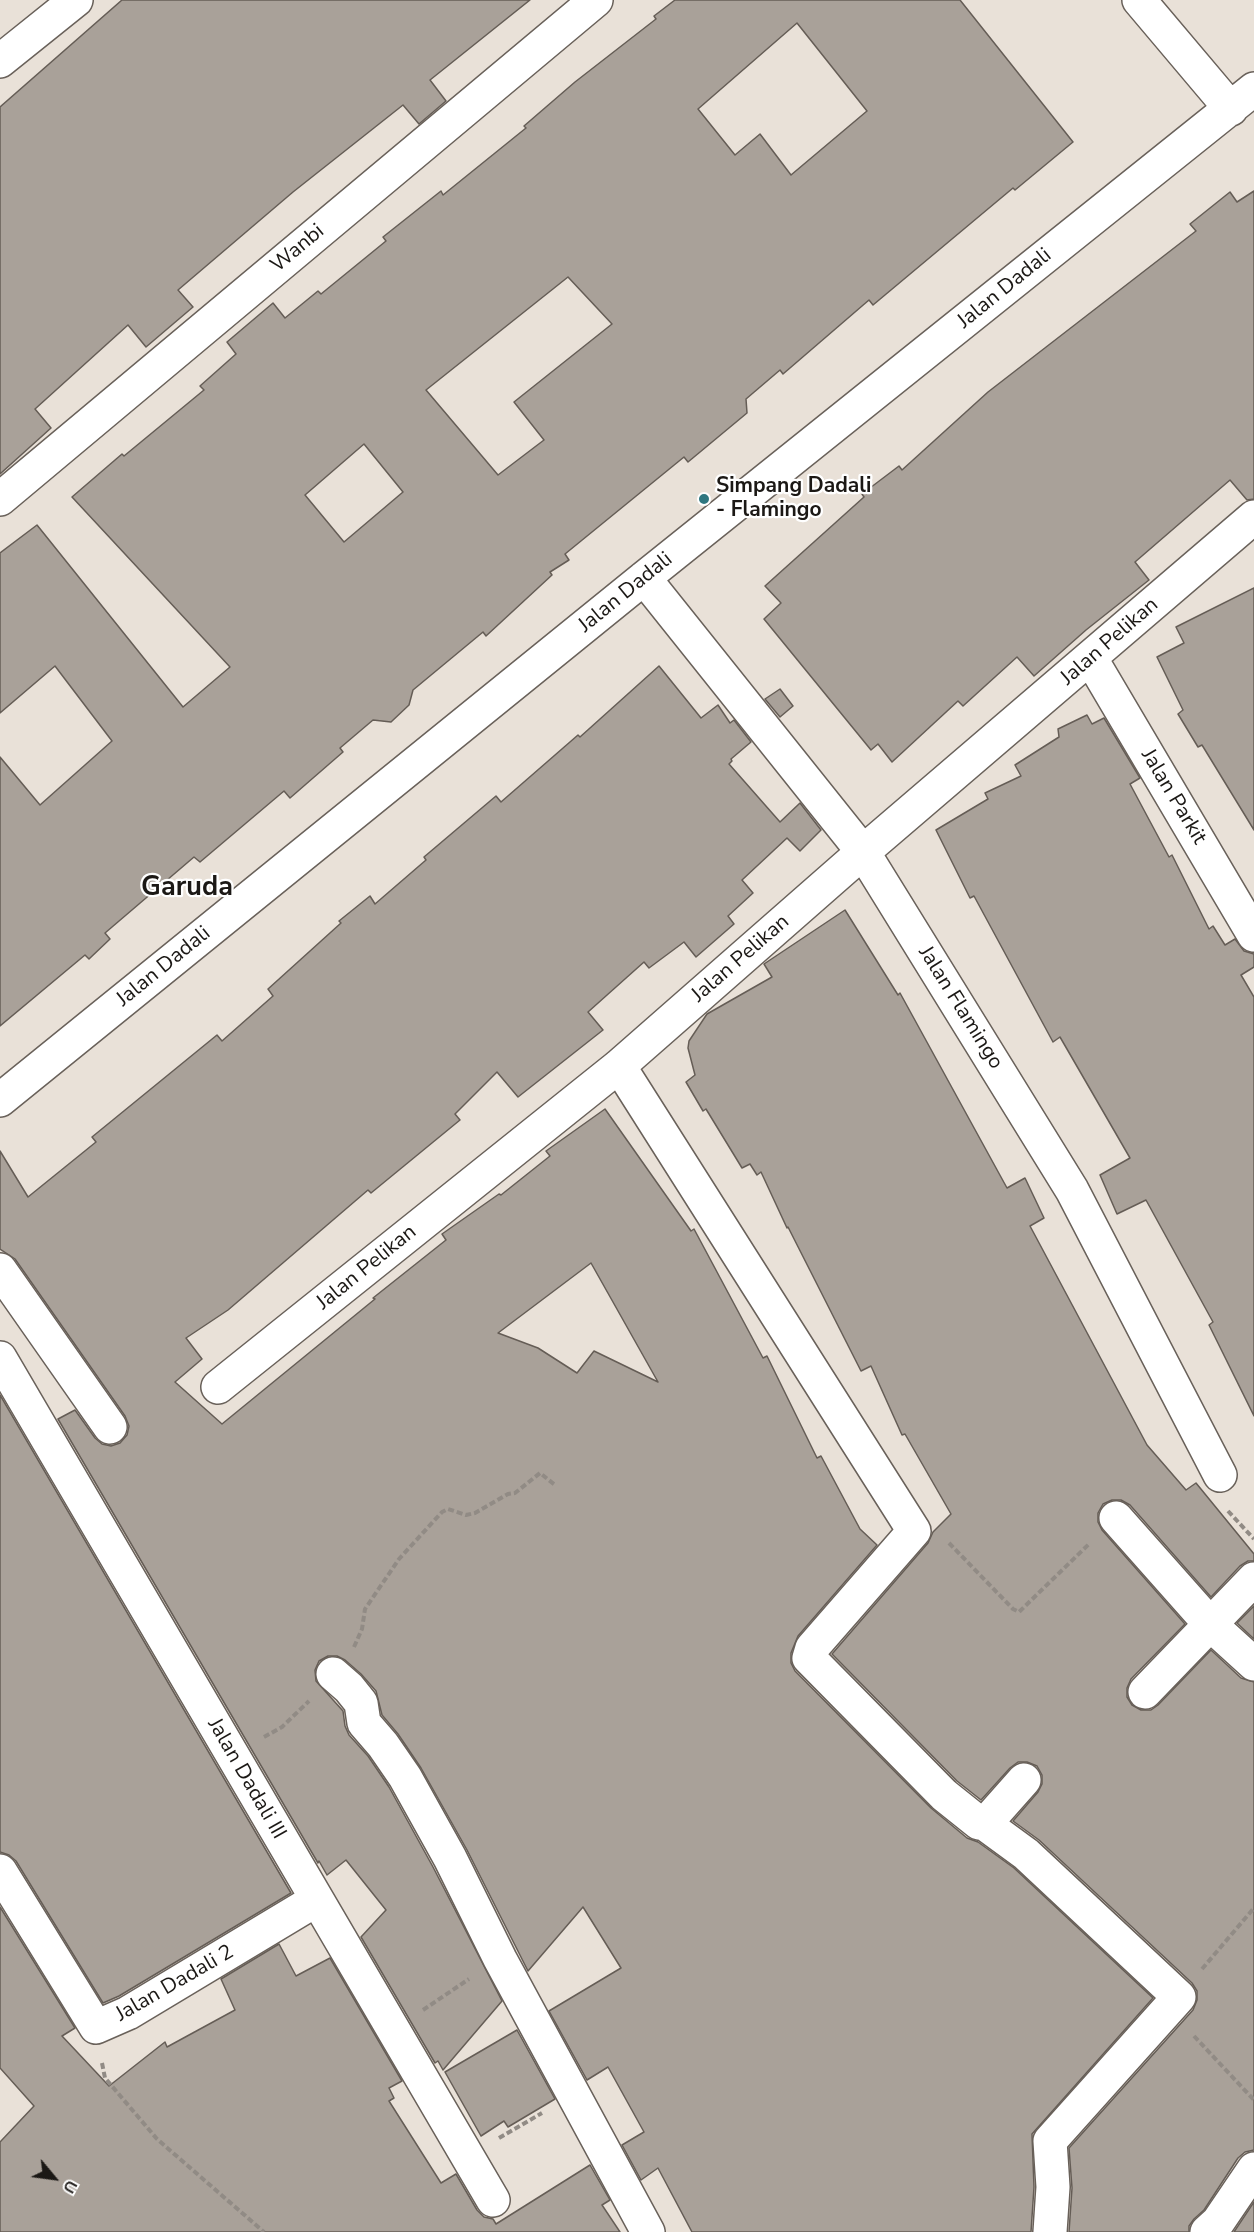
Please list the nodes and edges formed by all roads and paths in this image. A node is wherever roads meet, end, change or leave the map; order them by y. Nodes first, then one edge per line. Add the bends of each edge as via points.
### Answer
1 (76, 0) edge
2 (596, 0) edge
3 (1138, 0) edge
4 (0, 61) edge
5 (1242, 99) edge
6 (0, 499) edge
7 (1254, 517) edge
8 (644, 578) junction
9 (1091, 659) junction
10 (863, 852) junction
11 (1254, 935) edge
12 (619, 1066) junction
13 (0, 1100) edge
14 (0, 1270) edge
15 (0, 1358) edge
16 (218, 1387) dead end
17 (110, 1427) dead end
18 (1220, 1475) dead end
19 (555, 1485) dead end
20 (1116, 1518) joint
21 (914, 1531) junction
22 (1254, 1580) edge
23 (1209, 1624) junction
24 (1254, 1664) edge
25 (333, 1674) junction
26 (1145, 1692) dead end
27 (232, 1756) junction
28 (1024, 1780) dead end
29 (985, 1824) junction
30 (0, 1871) edge
31 (316, 1900) junction
32 (1254, 1908) edge
33 (500, 1959) junction
34 (1174, 2003) junction
35 (96, 2027) junction
36 (392, 2030) junction
37 (573, 2094) junction
38 (1254, 2100) edge
39 (467, 2157) junction
40 (1254, 2169) edge
41 (493, 2200) dead end
42 (264, 2232) edge
43 (648, 2232) edge
44 (1050, 2232) edge
45 (1207, 2232) edge

1 - 4 street
2 - 6 street, Wanbi
3 - 5 street
5 - 8 street, Jalan Dadali
7 - 9 street, Jalan Pelikan
8 - 10 street, Jalan Flamingo
8 - 13 street, Jalan Dadali
9 - 10 street, Jalan Pelikan
9 - 11 street, Jalan Parkit
10 - 12 street, Jalan Pelikan
10 - 18 street, Jalan Flamingo via 1072,1190
12 - 16 street, Jalan Pelikan
12 - 21 street
14 - 17 street
15 - 27 street, Jalan Dadali III
19 - 25 path via 540,1473 515,1492 475,1513 466,1515 448,1509 442,1512 399,1559 365,1609 355,1645
20 - 21 path via 1019,1612 931,1525 923,1523
20 - 23 street
21 - 29 street via 812,1648 808,1658 944,1795
22 - 23 street
23 - 24 street
23 - 26 street
25 - 27 path via 282,1726
25 - 33 street via 361,1704 364,1723 405,1777
27 - 31 street, Jalan Dadali III
28 - 29 street
29 - 34 street via 1026,1854
30 - 35 street, Jalan Dadali 2
31 - 35 street, Jalan Dadali 2 via 128,2013
31 - 36 street, Jalan Dadali III
32 - 34 path
33 - 36 path
33 - 37 street
34 - 38 path
34 - 44 street via 1050,2140
35 - 42 path via 105,2078 157,2139
36 - 39 street, Jalan Dadali III
37 - 39 path
37 - 43 street
39 - 41 street, Jalan Dadali III
40 - 45 street

